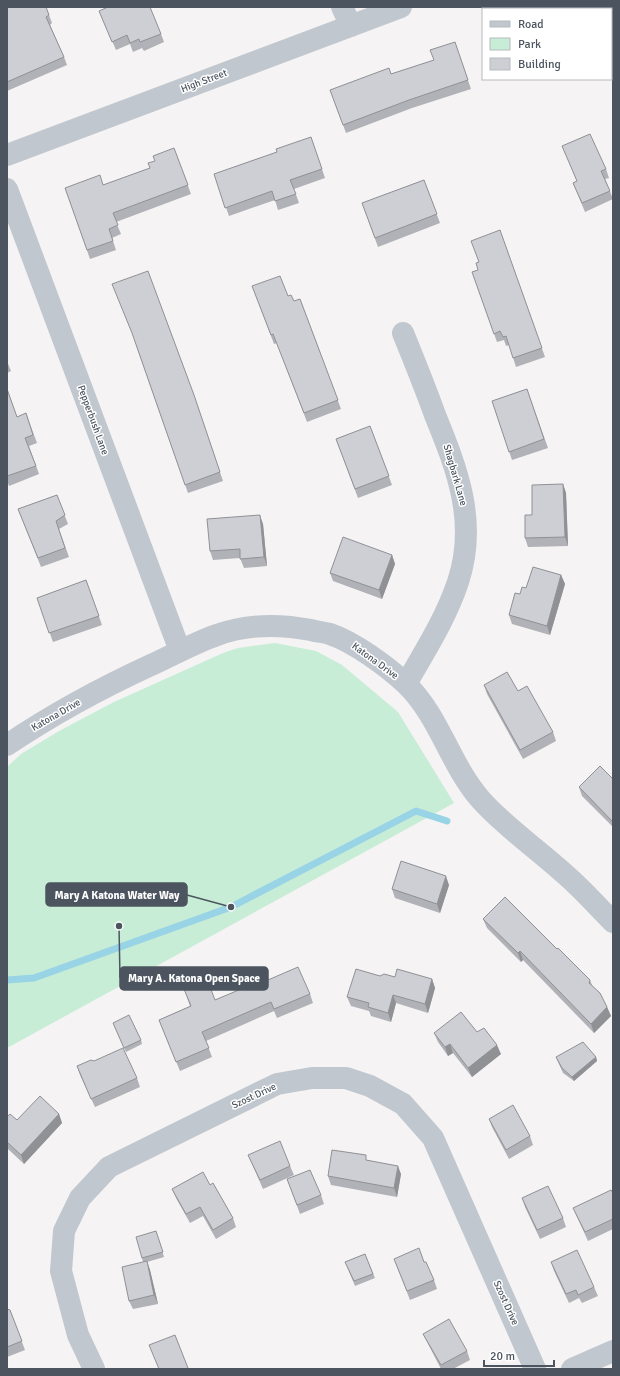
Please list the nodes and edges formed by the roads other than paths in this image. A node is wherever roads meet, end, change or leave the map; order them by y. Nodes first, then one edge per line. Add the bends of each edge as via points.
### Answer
1 (401, 7) edge
2 (346, 16) edge
3 (7, 155) edge
4 (7, 189) edge
5 (403, 333) dead end
6 (180, 651) junction
7 (406, 684) junction
8 (7, 745) edge
9 (613, 922) edge
10 (613, 1351) edge
11 (94, 1369) edge
12 (535, 1369) edge
13 (572, 1369) edge

1 - 2 street, High Street
2 - 3 street, High Street
4 - 6 street, Pepperbush Lane
5 - 7 street, Shagbark Lane via 453,459 464,502 467,531 466,550 459,581 444,616
6 - 7 street, Katona Drive via 218,634 245,628 273,625 298,628 330,634 353,644
6 - 8 street, Katona Drive via 106,686 44,720
7 - 9 street, Katona Drive via 437,726 465,778 480,799 568,877
10 - 13 street
11 - 12 street, Szost Drive via 78,1335 61,1271 64,1231 80,1198 109,1167 277,1084 312,1078 346,1078 370,1086 403,1104 433,1138

